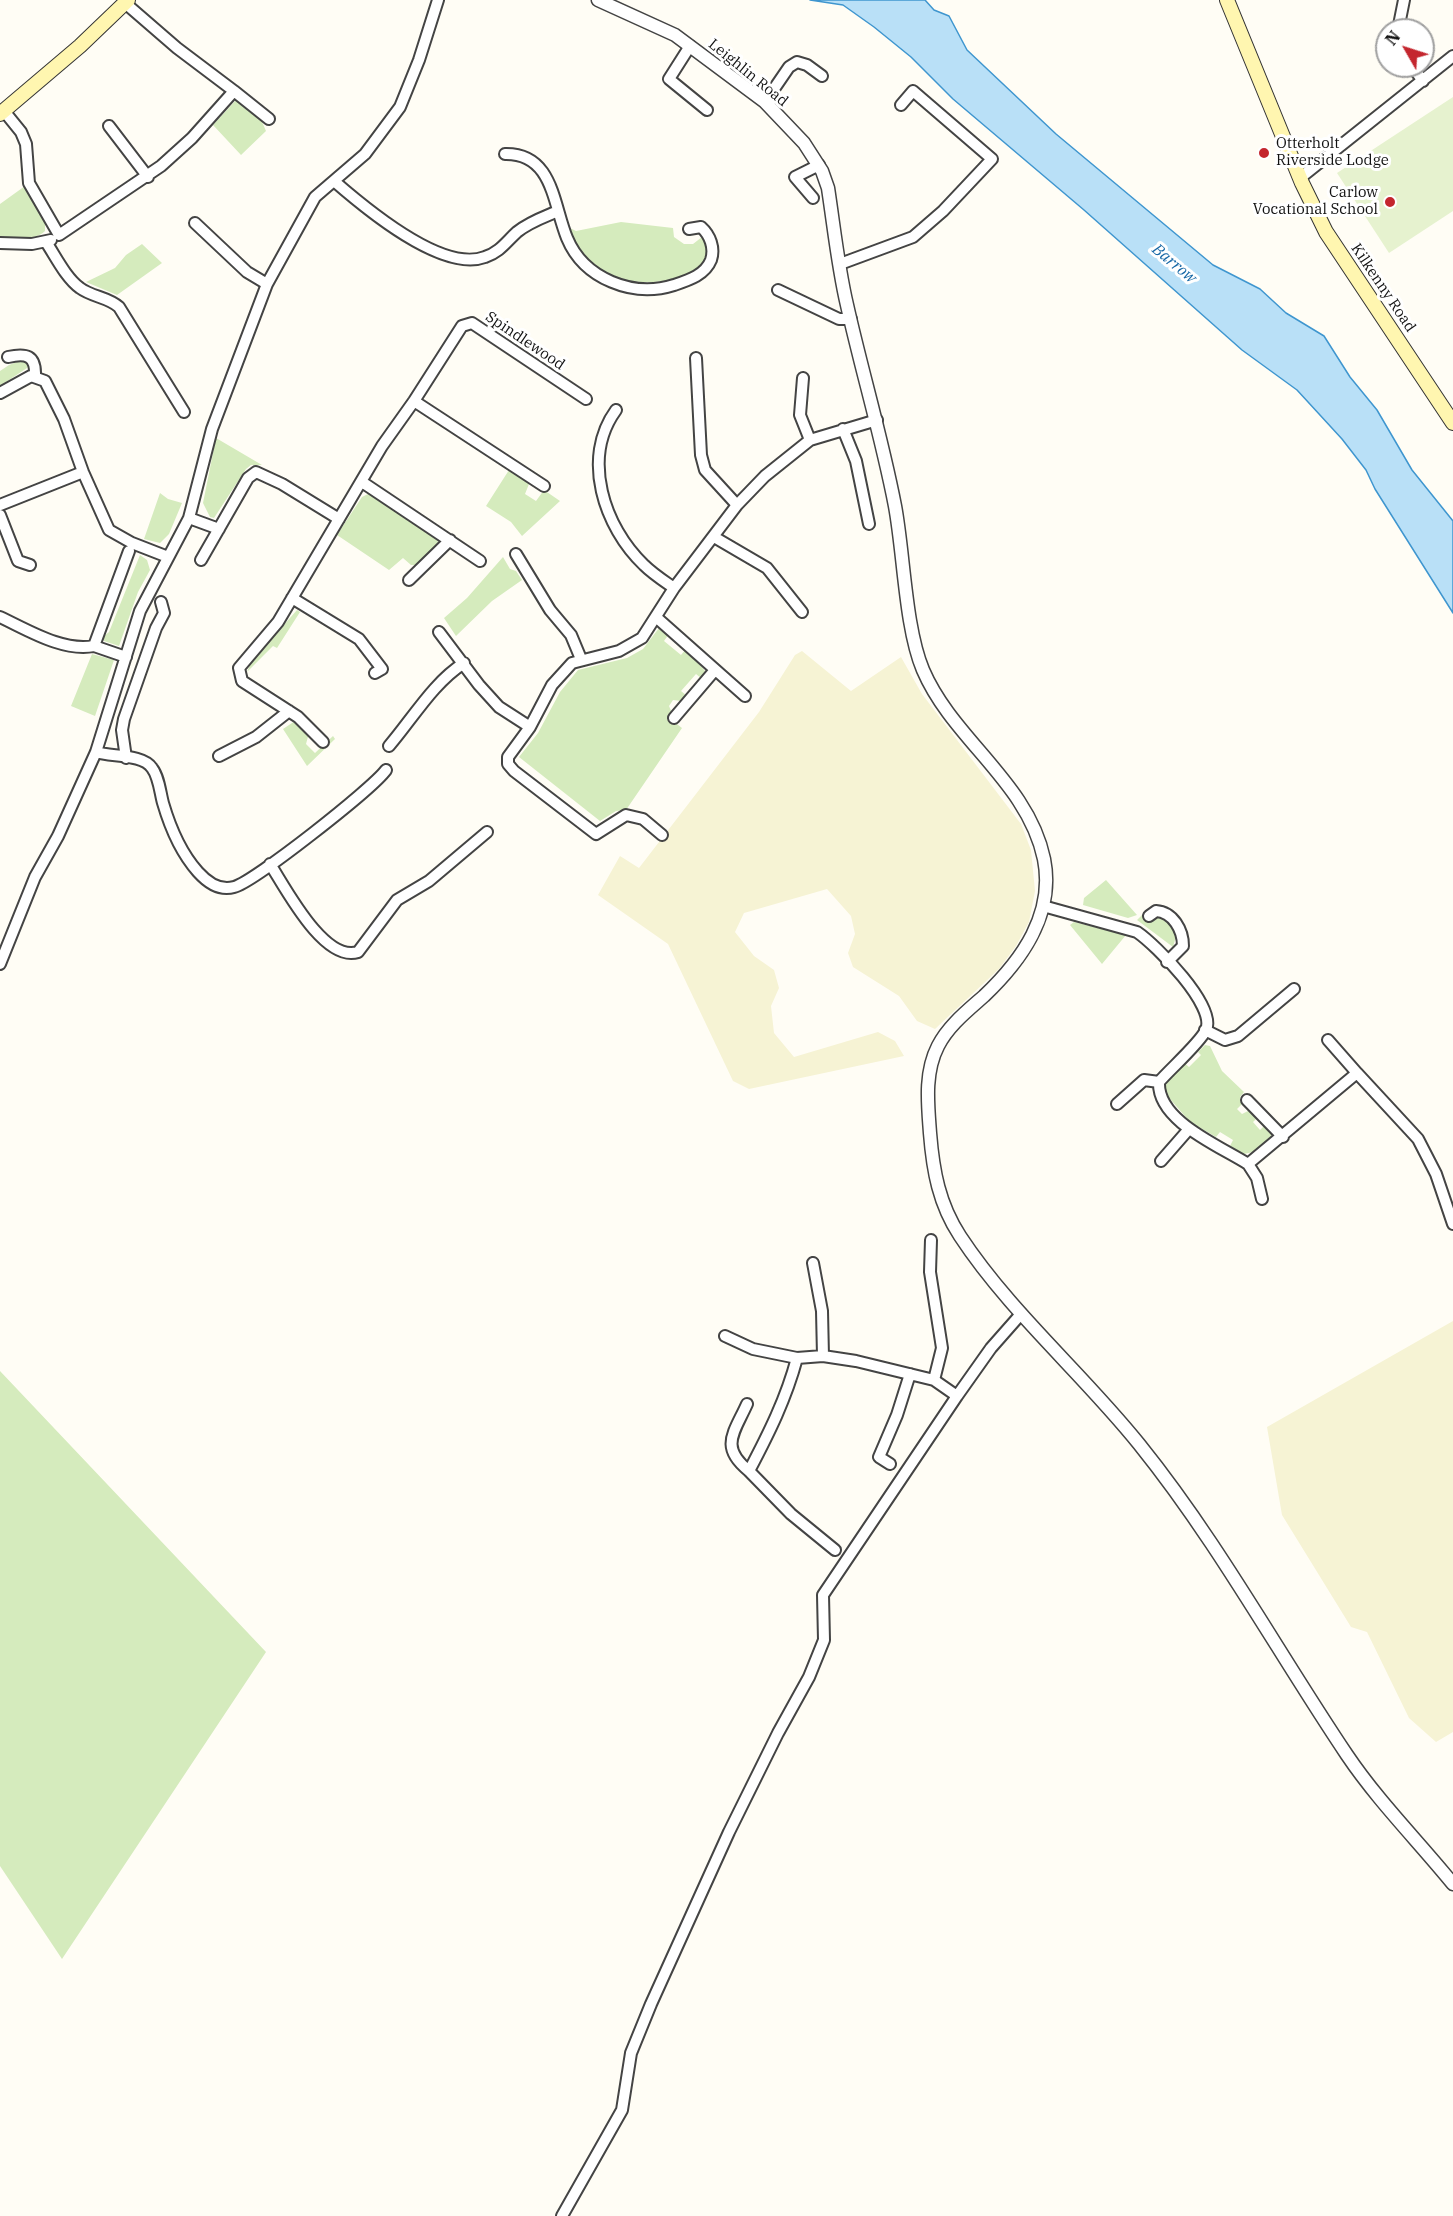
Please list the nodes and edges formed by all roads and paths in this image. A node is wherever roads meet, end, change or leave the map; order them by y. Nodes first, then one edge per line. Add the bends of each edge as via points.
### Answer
1 (438, 0) edge
2 (598, 0) edge
3 (1227, 0) edge
4 (1404, 0) edge
5 (127, 2) edge
6 (620, 5) edge
7 (1400, 18) edge
8 (690, 46) junction
9 (1453, 56) edge
10 (822, 76) dead end
11 (1421, 78) edge
12 (1423, 81) junction
13 (234, 91) junction
14 (765, 102) junction
15 (901, 105) dead end
16 (707, 110) dead end
17 (2, 112) edge
18 (269, 119) dead end
19 (108, 126) dead end
20 (505, 154) dead end
21 (819, 165) junction
22 (148, 177) junction
23 (1300, 178) junction
24 (334, 181) junction
25 (813, 198) dead end
26 (558, 211) junction
27 (195, 223) dead end
28 (689, 229) dead end
29 (59, 235) junction
30 (46, 242) junction
31 (0, 243) edge
32 (840, 264) junction
33 (267, 284) junction
34 (778, 290) dead end
35 (850, 319) junction
36 (8, 357) dead end
37 (696, 358) dead end
38 (35, 376) junction
39 (803, 378) dead end
40 (0, 393) edge
41 (586, 399) dead end
42 (414, 401) junction
43 (616, 410) dead end
44 (184, 412) dead end
45 (877, 420) junction
46 (1453, 423) edge
47 (843, 429) junction
48 (810, 440) junction
49 (83, 472) junction
50 (362, 482) junction
51 (544, 486) dead end
52 (0, 505) edge
53 (737, 505) junction
54 (0, 515) edge
55 (189, 518) junction
56 (339, 519) junction
57 (869, 524) dead end
58 (219, 529) junction
59 (714, 537) junction
60 (450, 540) junction
61 (129, 551) dead end
62 (516, 554) dead end
63 (168, 557) junction
64 (201, 560) dead end
65 (480, 561) dead end
66 (30, 565) dead end
67 (409, 580) dead end
68 (674, 588) junction
69 (292, 598) junction
70 (160, 602) dead end
71 (802, 612) dead end
72 (0, 617) edge
73 (657, 618) junction
74 (439, 632) dead end
75 (94, 646) junction
76 (126, 657) junction
77 (581, 659) junction
78 (464, 663) junction
79 (716, 670) junction
80 (375, 674) dead end
81 (745, 696) dead end
82 (289, 711) junction
83 (674, 718) dead end
84 (530, 727) junction
85 (323, 742) dead end
86 (389, 746) dead end
87 (96, 752) junction
88 (219, 756) dead end
89 (126, 758) junction
90 (386, 770) dead end
91 (487, 832) dead end
92 (662, 834) dead end
93 (270, 864) junction
94 (1043, 906) junction
95 (1149, 916) dead end
96 (1167, 962) junction
97 (0, 964) edge
98 (1294, 989) dead end
99 (1205, 1030) junction
100 (1328, 1041) dead end
101 (1357, 1073) junction
102 (1159, 1082) junction
103 (1248, 1100) dead end
104 (1117, 1104) dead end
105 (1189, 1129) junction
106 (1283, 1137) junction
107 (1161, 1161) dead end
108 (1248, 1164) junction
109 (1262, 1199) dead end
110 (1453, 1224) edge
111 (931, 1240) dead end
112 (813, 1263) dead end
113 (1021, 1314) junction
114 (725, 1336) dead end
115 (822, 1356) junction
116 (797, 1358) junction
117 (910, 1374) junction
118 (934, 1380) junction
119 (957, 1396) junction
120 (747, 1404) dead end
121 (890, 1464) dead end
122 (748, 1471) junction
123 (835, 1550) dead end
124 (1453, 1884) edge
125 (562, 2216) edge

1 - 24 street via 400,107 365,154
2 - 6 street, Leighlin Road
3 - 23 main road, Kilkenny Road
4 - 7 street
5 - 13 street via 177,48
5 - 17 main road
6 - 8 street, Leighlin Road
8 - 14 street, Leighlin Road
8 - 16 street via 669,79
9 - 12 street
10 - 14 street via 797,63 789,67
11 - 12 street
12 - 23 street
13 - 18 street
13 - 22 street via 192,138
14 - 21 street, Leighlin Road
15 - 32 street via 913,91 992,159 924,229 890,247
17 - 29 street via 21,132 26,144 29,183
19 - 22 street
20 - 26 street via 523,154 543,172
21 - 25 street via 795,177
21 - 32 street, Leighlin Road via 828,188
22 - 29 street
23 - 46 main road, Kilkenny Road via 1329,236
24 - 26 street via 411,238 469,260 500,251 522,229
24 - 33 street via 315,197
26 - 28 street via 567,238 581,260 609,281 636,289 670,286 706,270 712,257 710,240 701,227
27 - 33 street via 247,272
29 - 30 street
30 - 31 street
30 - 44 street via 73,282 119,307
32 - 35 street, Leighlin Road
33 - 55 street via 210,436
34 - 35 street via 839,319
35 - 45 street, Leighlin Road
36 - 38 street via 22,354 33,359
37 - 53 street via 705,470
38 - 40 street
38 - 49 street via 45,381 64,418
39 - 48 street via 800,415
41 - 42 street, Spindlewood via 467,323
42 - 50 street, Spindlewood
42 - 51 street
43 - 68 street via 604,427 599,451 601,489 607,511 644,566
45 - 47 street
45 - 94 street, Leighlin Road via 919,658 939,702 1003,778 1032,824 1046,866
47 - 48 street
47 - 57 street via 856,461
48 - 53 street via 765,476
49 - 52 street
49 - 63 street via 109,530
50 - 56 street, Spindlewood
50 - 60 street
53 - 59 street
54 - 66 street via 18,561
55 - 58 street
55 - 63 street
56 - 58 street via 256,472 248,478
56 - 69 street, Spindlewood
58 - 64 street
59 - 68 street
59 - 71 street via 767,568
60 - 65 street
60 - 67 street
61 - 75 street
62 - 77 street via 550,610 572,635
63 - 76 street via 140,610
68 - 73 street
69 - 80 street via 359,639 382,669
69 - 82 street, Spindlewood via 278,622 241,662 238,674 248,686
70 - 89 street via 164,613 150,643 122,730
72 - 75 street via 80,649
73 - 77 street via 642,638 619,651
73 - 79 street
74 - 78 street
75 - 76 street
76 - 87 street
77 - 84 street via 572,663 552,685
78 - 84 street via 500,707
78 - 86 street via 430,695
79 - 81 street
79 - 83 street
82 - 85 street, Spindlewood
82 - 88 street via 256,737
84 - 92 street via 508,757 514,771 596,834 626,815 643,819
87 - 89 street
87 - 97 street via 35,877
89 - 93 street via 142,760 153,768 178,840 204,879 215,886 235,887
90 - 93 street via 369,788
91 - 93 street via 429,880 397,900 358,952 352,954 330,945 316,933
94 - 96 street via 1137,932
94 - 113 street, Leighlin Road via 1021,957 939,1043 929,1077 938,1194 959,1234
95 - 96 street via 1156,911 1166,913 1181,930 1183,946
96 - 99 street via 1199,998 1208,1018
98 - 99 street via 1238,1036 1225,1040
99 - 102 street
100 - 101 street
101 - 106 street
101 - 110 street via 1418,1139 1436,1174
102 - 104 street via 1144,1080
102 - 105 street via 1162,1098 1172,1114
103 - 106 street
105 - 107 street
105 - 108 street
106 - 108 street
108 - 109 street via 1257,1178
111 - 118 street via 930,1272 942,1348
112 - 115 street via 822,1311
113 - 119 street
113 - 124 street, Leighlin Road via 1140,1444 1212,1542 1360,1773
114 - 116 street via 753,1349
115 - 116 street
115 - 117 street
116 - 122 street via 776,1421
117 - 118 street
117 - 121 street via 879,1457
118 - 119 street
119 - 125 street via 823,1596 824,1640 809,1677 729,1832 651,2004 631,2053 622,2110
120 - 122 street via 731,1449
122 - 123 street

